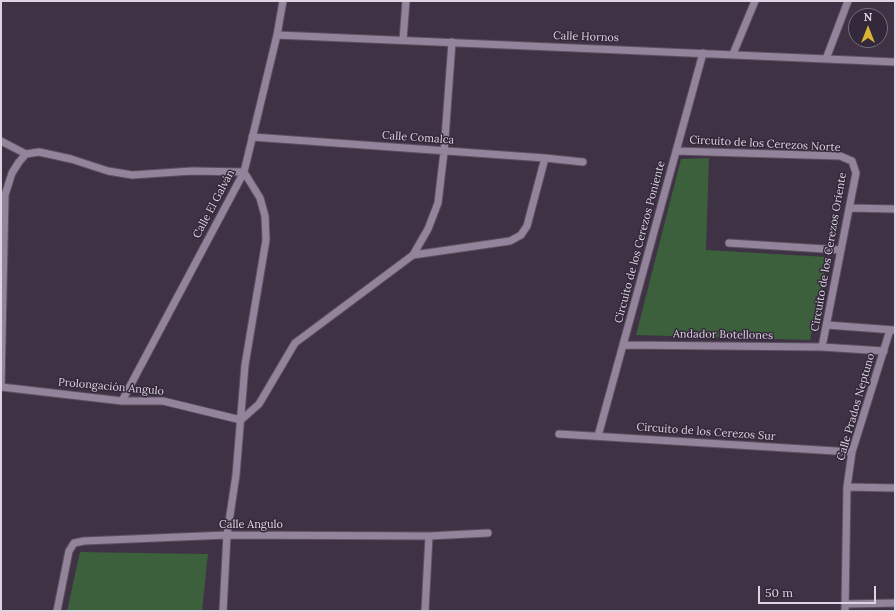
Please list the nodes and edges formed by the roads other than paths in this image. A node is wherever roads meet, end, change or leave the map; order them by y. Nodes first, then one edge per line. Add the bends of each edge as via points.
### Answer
1 (283, 1) edge
2 (406, 1) edge
3 (755, 1) edge
4 (848, 1) edge
5 (277, 35) junction
6 (403, 40) junction
7 (452, 42) junction
8 (703, 53) junction
9 (733, 54) junction
10 (826, 59) junction
11 (895, 62) edge
12 (252, 137) junction
13 (1, 141) edge
14 (676, 151) junction
15 (444, 152) junction
16 (26, 154) junction
17 (545, 158) junction
18 (852, 161) joint
19 (583, 162) dead end
20 (244, 172) junction
21 (850, 208) junction
22 (895, 209) edge
23 (729, 243) dead end
24 (841, 250) junction
25 (413, 255) junction
26 (827, 325) junction
27 (893, 330) edge
28 (623, 345) junction
29 (822, 348) junction
30 (884, 351) junction
31 (1, 387) edge
32 (122, 401) junction
33 (241, 420) junction
34 (559, 434) dead end
35 (598, 436) junction
36 (852, 452) junction
37 (847, 487) junction
38 (895, 488) edge
39 (488, 533) dead end
40 (227, 535) junction
41 (429, 536) junction
42 (895, 604) edge
43 (845, 607) edge
44 (57, 611) edge
45 (222, 611) edge
46 (425, 611) edge

1 - 5 street, Calle El Galván
2 - 6 street
3 - 9 street
4 - 10 street
5 - 6 street, Calle Hornos
5 - 12 street, Calle El Galván
6 - 7 street, Calle Hornos
7 - 8 street, Calle Hornos
7 - 15 street
8 - 9 street, Calle Hornos
8 - 14 street, Circuito de los Cerezos Poniente
9 - 10 street, Calle Hornos
10 - 11 street, Calle Hornos
12 - 15 street, Calle Comalca
12 - 20 street, Calle El Galván
13 - 16 street
14 - 18 street, Circuito de los Cerezos Norte via 840,156
14 - 28 street, Circuito de los Cerezos Poniente
15 - 17 street, Calle Comalca
15 - 25 street via 438,203 428,230
16 - 20 street via 39,152 132,175 192,171
16 - 31 street via 12,173 5,195
17 - 19 street, Calle Comalca
17 - 25 street via 527,226 521,236 510,241
18 - 21 street, Circuito de los Cerezos Oriente via 856,174
20 - 32 street, Calle El Galván
20 - 33 street via 260,198 265,216 266,240 245,365
21 - 22 street
21 - 24 street, Circuito de los Cerezos Oriente
23 - 24 street
24 - 26 street, Circuito de los Cerezos Oriente
25 - 33 street via 295,343 259,404
26 - 27 street
26 - 29 street, Circuito de los Cerezos Oriente
27 - 30 street, Calle Prados Neptuno
28 - 29 street, Andador Botellones
28 - 35 street, Circuito de los Cerezos Poniente
29 - 30 street, Andador Botellones
30 - 36 street, Calle Prados Neptuno
31 - 32 street, Prolongación Angulo
32 - 33 street, Prolongación Angulo via 163,401
33 - 40 street
34 - 35 street, Circuito de los Cerezos Sur
35 - 36 street, Circuito de los Cerezos Sur
36 - 37 street, Calle Prados Neptuno
37 - 38 street
37 - 43 street, Calle Prados Neptuno
39 - 41 street, Calle Angulo
40 - 41 street, Calle Angulo
40 - 44 street, Calle Angulo via 74,542 69,551
40 - 45 street
41 - 46 street
42 - 43 street

